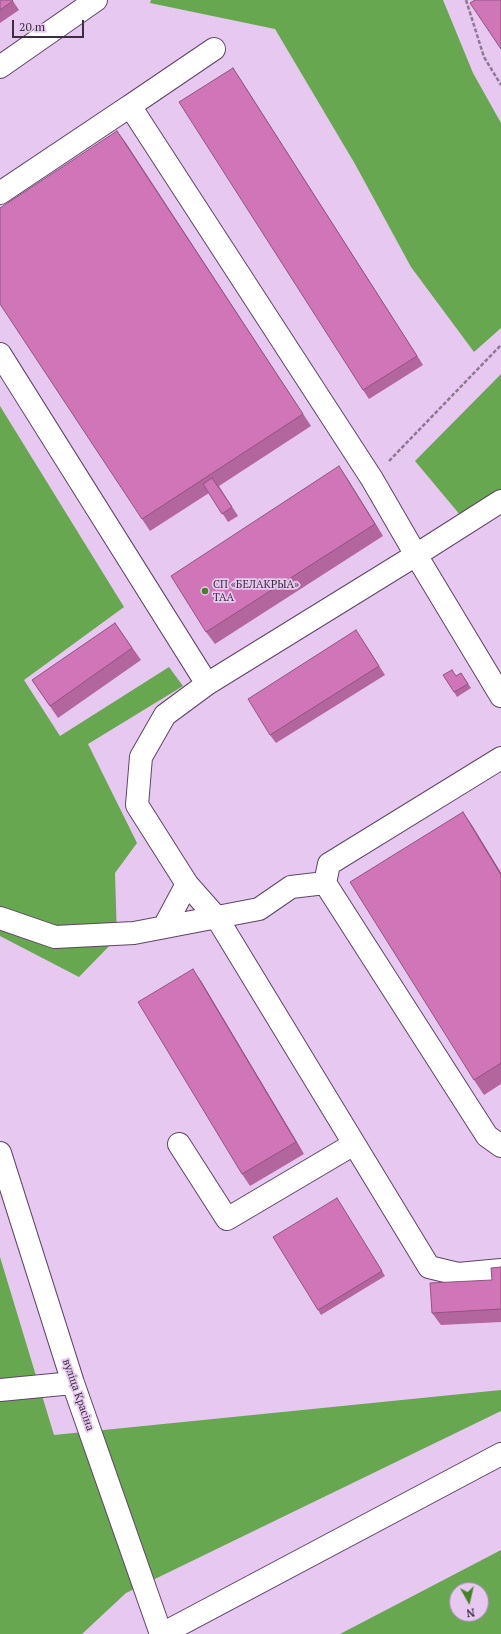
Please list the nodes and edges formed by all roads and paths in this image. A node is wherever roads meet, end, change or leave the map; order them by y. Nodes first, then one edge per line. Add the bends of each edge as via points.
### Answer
1 (466, 0) edge
2 (91, 1) edge
3 (214, 49) dead end
4 (0, 67) edge
5 (501, 85) edge
6 (130, 106) junction
7 (0, 193) edge
8 (501, 345) edge
9 (0, 354) edge
10 (372, 479) junction
11 (501, 501) edge
12 (416, 555) junction
13 (208, 684) junction
14 (501, 696) edge
15 (501, 758) edge
16 (325, 883) junction
17 (187, 884) junction
18 (0, 918) edge
19 (217, 918) junction
20 (164, 927) junction
21 (179, 1144) dead end
22 (354, 1144) junction
23 (501, 1146) edge
24 (0, 1153) edge
25 (501, 1270) edge
26 (73, 1383) junction
27 (0, 1390) edge
28 (501, 1454) edge
29 (162, 1634) edge

1 - 5 path via 484,57
2 - 4 street
3 - 6 street
6 - 7 street
6 - 10 street
8 - 10 path
9 - 13 street
10 - 12 street
11 - 12 street
12 - 13 street
12 - 14 street
13 - 17 street via 165,715 141,757 136,804
15 - 16 street via 329,864
16 - 19 street via 291,887 258,909
16 - 23 street via 487,1136
17 - 19 street
17 - 20 street
18 - 20 street via 55,937 134,933
19 - 20 street
19 - 22 street
21 - 22 street via 227,1219
22 - 25 street via 429,1267 458,1274
24 - 26 street, вуліца Красіна
26 - 27 street
26 - 29 street, вуліца Красіна
28 - 29 street

